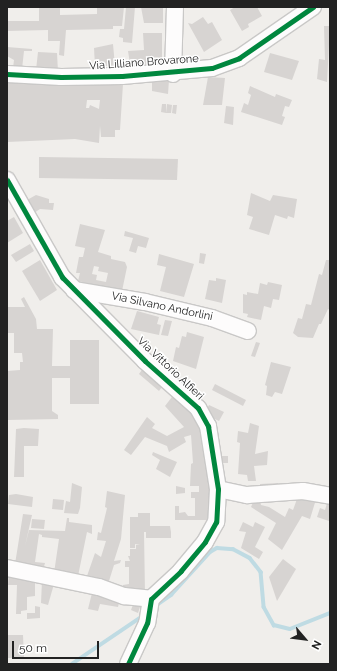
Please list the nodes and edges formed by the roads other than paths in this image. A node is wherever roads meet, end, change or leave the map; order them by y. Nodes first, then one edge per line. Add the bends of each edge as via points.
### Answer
1 (175, 7) edge
2 (313, 7) edge
3 (7, 74) edge
4 (173, 74) junction
5 (7, 180) edge
6 (12, 199) edge
7 (74, 290) junction
8 (248, 331) dead end
9 (218, 489) junction
10 (330, 496) edge
11 (7, 568) edge
12 (151, 599) junction
13 (136, 661) edge

1 - 4 street
2 - 4 street, Via Lilliano Brovarone via 239,58 212,68
3 - 4 street, Via Lilliano Brovarone via 61,77
5 - 6 street, Via Vittorio Alfieri
6 - 7 street, Via Vittorio Alfieri via 62,277
7 - 8 street, Via Silvano Andorlini via 145,302 212,318
7 - 9 street, Via Vittorio Alfieri via 145,361 198,408 208,426
9 - 10 street via 247,495 303,491
9 - 12 street, Via Vittorio Alfieri via 216,522 205,542 181,571
11 - 12 street via 99,587 124,596
12 - 13 street

